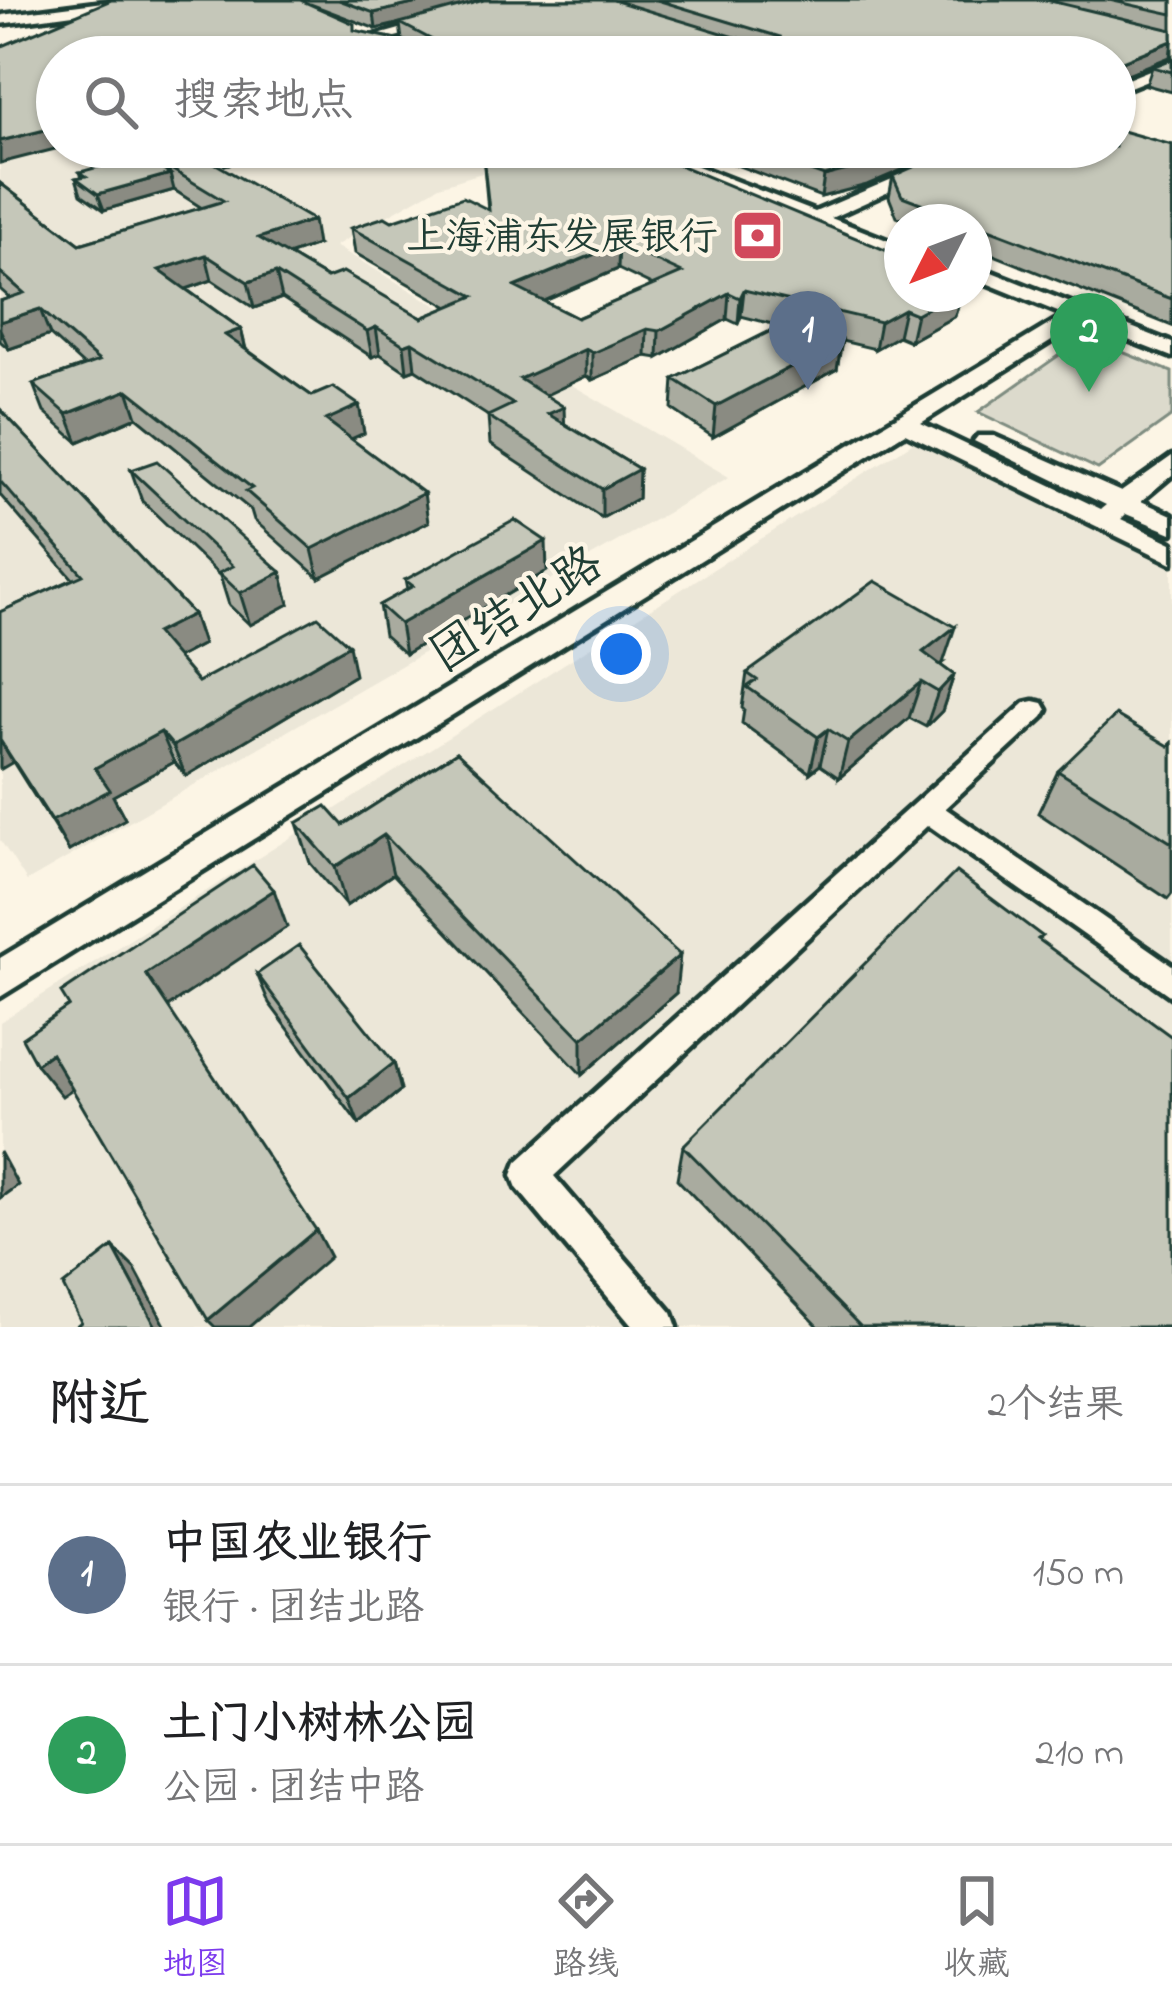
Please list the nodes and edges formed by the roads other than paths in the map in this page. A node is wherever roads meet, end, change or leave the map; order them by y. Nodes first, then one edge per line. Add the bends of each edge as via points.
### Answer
1 (46, 0) edge
2 (83, 0) edge
3 (104, 0) edge
4 (168, 0) edge
5 (193, 0) edge
6 (135, 3) edge
7 (6, 14) edge
8 (465, 16) edge
9 (86, 20) junction
10 (64, 28) edge
11 (35, 35) edge
12 (373, 36) edge
13 (1172, 65) edge
14 (1136, 80) edge
15 (691, 168) edge
16 (706, 168) edge
17 (932, 168) edge
18 (821, 216) junction
19 (884, 237) edge
20 (884, 244) edge
21 (992, 279) edge
22 (992, 287) edge
23 (1075, 317) junction
24 (1172, 355) edge
25 (915, 418) junction
26 (1172, 463) edge
27 (1172, 495) edge
28 (1117, 519) junction
29 (1160, 519) edge
30 (1172, 554) edge
31 (1034, 710) dead end
32 (927, 810) junction
33 (0, 979) edge
34 (1172, 983) edge
35 (658, 1327) edge

1 - 7 main road
2 - 7 highway
3 - 7 highway
4 - 6 main road
4 - 7 highway
5 - 9 main road
6 - 7 highway
6 - 9 main road
7 - 11 main road via 38,29
8 - 12 street
9 - 10 main road
13 - 14 street
15 - 18 street
16 - 18 street
17 - 18 street
18 - 19 street
18 - 20 street
21 - 23 street
22 - 23 street
23 - 24 street
23 - 25 street, 团结北路
25 - 28 street
25 - 33 street, 团结北路
26 - 28 street
27 - 29 street
28 - 29 street
28 - 30 street
31 - 32 street
32 - 34 street
32 - 35 street via 530,1175

